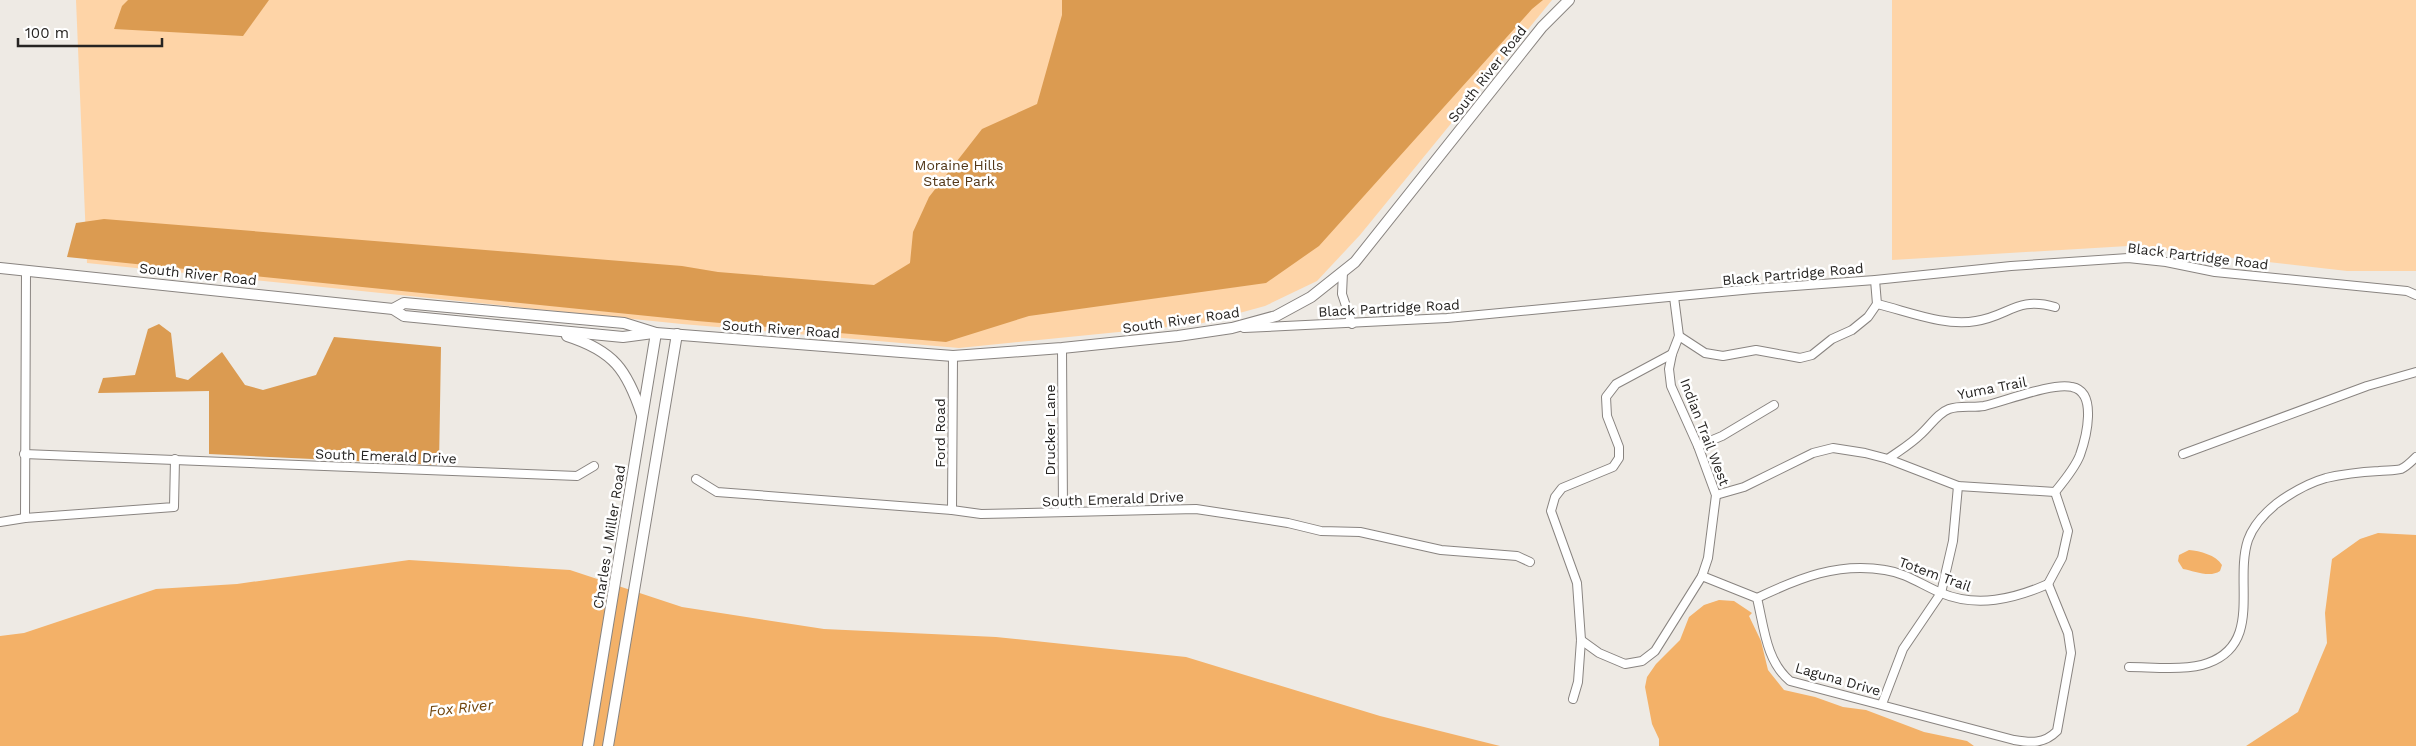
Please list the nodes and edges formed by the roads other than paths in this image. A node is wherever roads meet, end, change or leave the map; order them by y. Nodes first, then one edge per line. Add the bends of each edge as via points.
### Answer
1 (1569, 0) edge
2 (0, 268) edge
3 (26, 271) junction
4 (1344, 272) junction
5 (1875, 280) junction
6 (2416, 295) edge
7 (1674, 298) junction
8 (1877, 304) junction
9 (2054, 307) dead end
10 (393, 309) junction
11 (1352, 324) junction
12 (1232, 328) junction
13 (545, 329) junction
14 (656, 333) junction
15 (677, 334) junction
16 (1679, 336) junction
17 (1062, 348) junction
18 (1672, 354) junction
19 (953, 356) junction
20 (2416, 372) edge
21 (1774, 405) dead end
22 (642, 417) junction
23 (1698, 446) junction
24 (24, 454) junction
25 (2183, 454) dead end
26 (2416, 457) edge
27 (175, 459) junction
28 (1888, 459) junction
29 (594, 466) dead end
30 (696, 479) dead end
31 (1958, 486) junction
32 (2054, 492) junction
33 (1716, 495) junction
34 (952, 510) junction
35 (1063, 511) junction
36 (25, 518) junction
37 (0, 522) edge
38 (1530, 562) dead end
39 (1702, 576) junction
40 (2048, 584) junction
41 (1941, 593) junction
42 (1757, 598) junction
43 (1580, 640) junction
44 (2129, 667) dead end
45 (1573, 699) dead end
46 (1882, 704) junction
47 (588, 746) edge
48 (608, 746) edge

1 - 4 street, South River Road via 1542,27
2 - 3 street, South River Road
3 - 10 street, South River Road
3 - 24 street
4 - 11 street via 1342,294
4 - 12 street, South River Road via 1311,297 1276,316
5 - 6 street, Black Partridge Road via 2128,258 2215,272 2407,291
5 - 7 street, Black Partridge Road
5 - 8 street
7 - 11 street, Black Partridge Road
7 - 16 street, Indian Trail West
8 - 9 street via 1953,321 1977,321 2029,302
8 - 16 street via 1868,317 1852,330 1832,339 1812,355 1800,358 1756,350 1723,356 1705,353
10 - 13 street, South River Road via 404,316
10 - 14 street, South River Road via 404,303 624,323
11 - 12 street, Black Partridge Road
12 - 17 street, South River Road
13 - 14 street, South River Road via 623,337
13 - 22 street via 585,342 613,358 632,388
14 - 15 street, South River Road
14 - 22 street, Charles J Miller Road
15 - 19 street, South River Road
15 - 48 street
16 - 18 street, Indian Trail West
17 - 19 street, South River Road
17 - 35 street, Drucker Lane
18 - 23 street, Indian Trail West via 1671,386
18 - 43 street via 1616,384 1606,397 1606,416 1619,458 1613,467 1562,488 1550,511 1577,582
19 - 34 street, Ford Road
20 - 25 street via 2367,386
21 - 23 street via 1722,436
22 - 47 street, Charles J Miller Road
23 - 33 street, Indian Trail West
24 - 27 street, South Emerald Drive
24 - 36 street
26 - 44 street via 2402,468 2359,472 2314,482 2293,492 2257,523 2248,539 2244,562 2238,640 2229,652 2208,664
27 - 29 street, South Emerald Drive via 577,476
27 - 36 street via 174,507
28 - 31 street
28 - 32 street, Yuma Trail via 1950,409 1982,406 2060,386 2074,387 2085,395 2089,412 2086,434 2080,456
28 - 33 street via 1833,448 1813,453 1744,487
30 - 34 street, South Emerald Drive via 717,492
31 - 32 street
31 - 41 street via 1953,541
32 - 40 street via 2068,531 2062,558
33 - 39 street, Indian Trail West via 1708,558
34 - 35 street, South Emerald Drive via 982,514
35 - 38 street, South Emerald Drive via 1196,509 1321,531 1360,532 1441,550 1517,556
36 - 37 street
39 - 42 street
39 - 43 street via 1655,651 1642,661 1625,664 1598,653
40 - 41 street, Totem Trail via 2011,598 1975,602
40 - 46 street, Laguna Drive via 2068,633 2071,653 2057,731 2048,739 2032,743 2014,740
41 - 42 street, Totem Trail via 1903,574 1853,568 1819,572
41 - 46 street via 1903,649
42 - 46 street, Laguna Drive via 1773,661 1790,681
43 - 45 street via 1578,682

